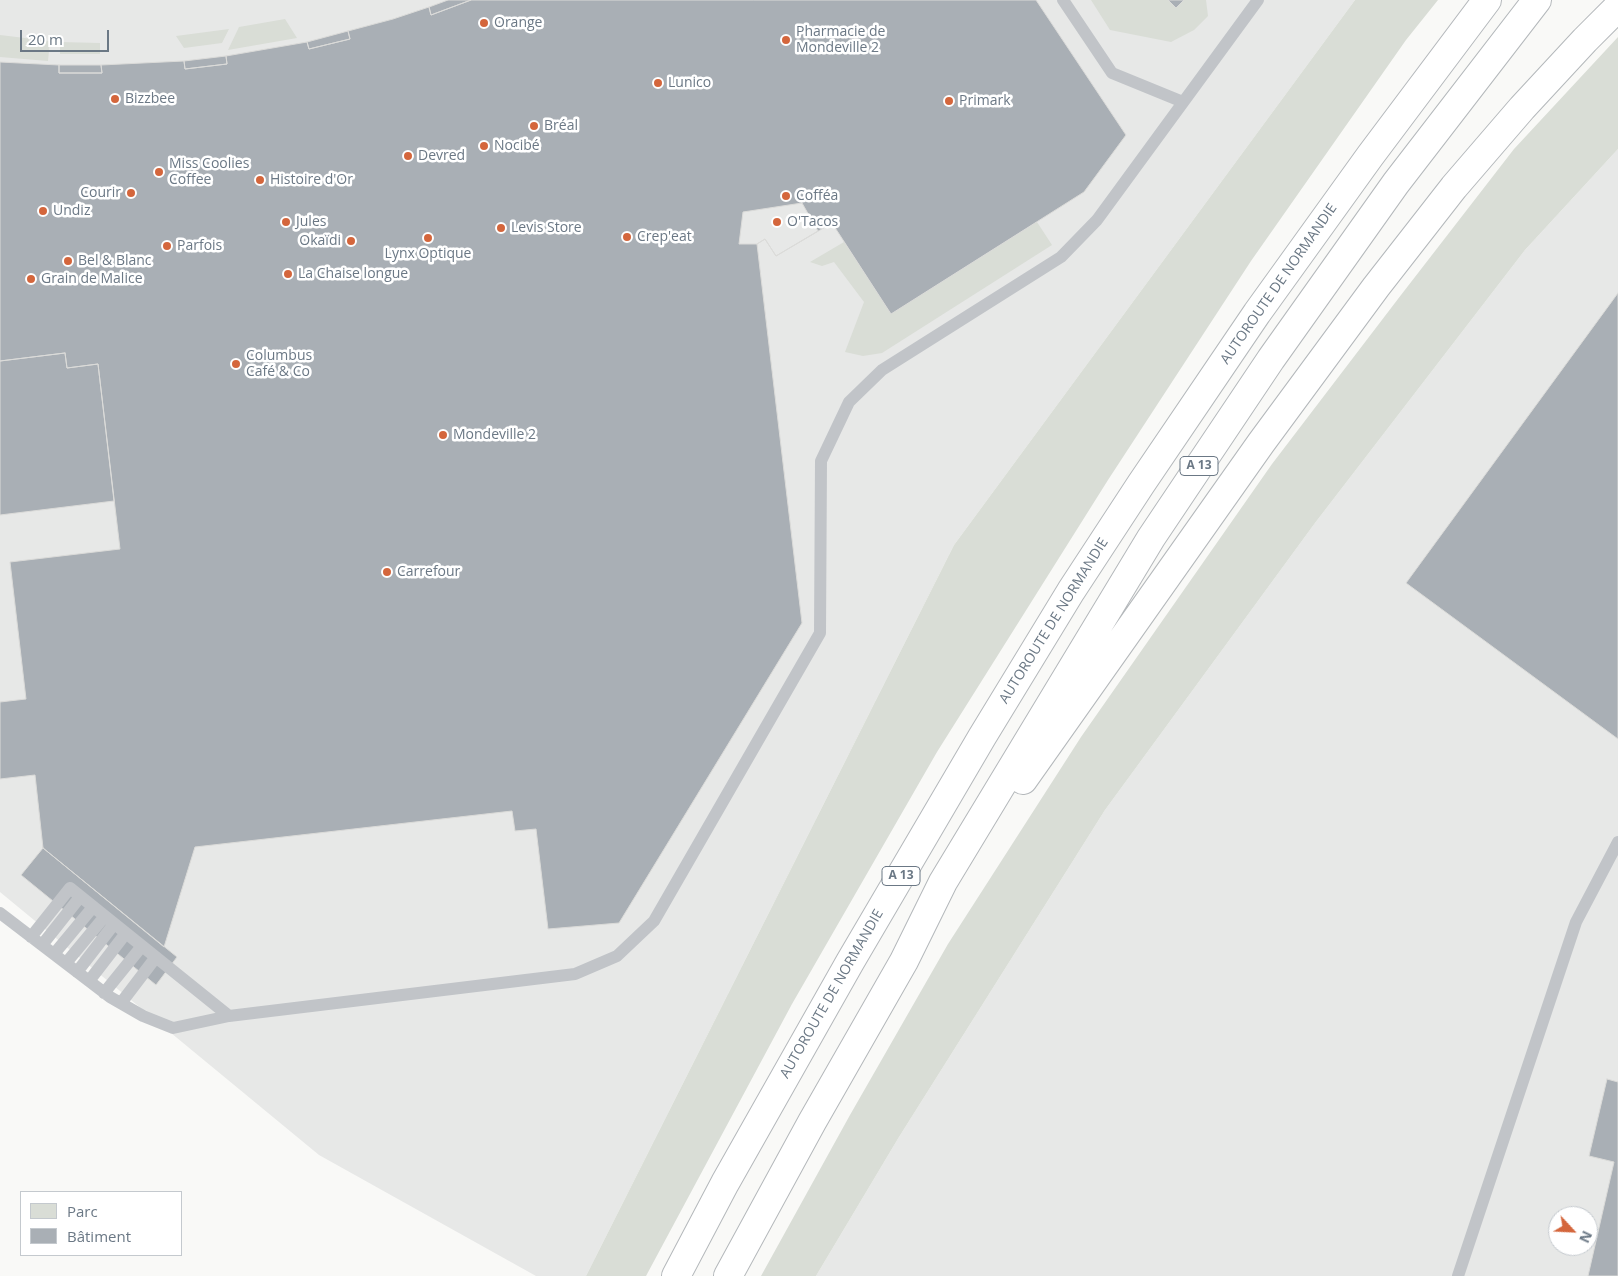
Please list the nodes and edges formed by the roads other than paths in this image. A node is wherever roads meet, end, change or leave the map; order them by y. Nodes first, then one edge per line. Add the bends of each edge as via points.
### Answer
1 (1063, 0) edge
2 (1258, 0) edge
3 (1487, 0) edge
4 (1537, 0) edge
5 (1618, 7) edge
6 (1183, 102) junction
7 (1618, 842) edge
8 (80, 897) junction
9 (92, 907) junction
10 (0, 913) edge
11 (110, 920) junction
12 (126, 933) junction
13 (31, 936) junction
14 (42, 945) junction
15 (142, 946) junction
16 (54, 954) junction
17 (156, 957) junction
18 (904, 961) junction
19 (66, 963) junction
20 (77, 972) junction
21 (89, 981) junction
22 (104, 993) junction
23 (121, 1003) junction
24 (229, 1016) junction
25 (676, 1276) edge
26 (728, 1276) edge
27 (1458, 1276) edge

1 - 6 lane via 1112,73
2 - 6 lane
3 - 25 highway, AUTOROUTE DE NORMANDIE / A 13 via 1258,313 1072,591 850,962
4 - 18 highway, A 13 via 1396,183 1271,359 1151,538 943,882
5 - 18 highway via 1522,108 1454,187 1376,287 1261,443 1022,781 956,887
6 - 24 lane via 1097,220 1061,257 882,370 849,402 821,461 820,633 654,921 618,956 575,974
7 - 27 lane via 1576,922
8 - 9 lane
8 - 13 lane via 70,888
8 - 14 lane
9 - 11 lane
9 - 16 lane
10 - 13 lane
11 - 12 lane
11 - 19 lane
11 - 20 lane
12 - 15 lane
12 - 21 lane
13 - 14 lane
14 - 16 lane
15 - 17 lane
15 - 22 lane
16 - 19 lane
17 - 23 lane
17 - 24 lane
18 - 26 highway, A 13
19 - 20 lane
20 - 21 lane
21 - 22 lane
22 - 23 lane
23 - 24 lane via 142,1016 173,1028

